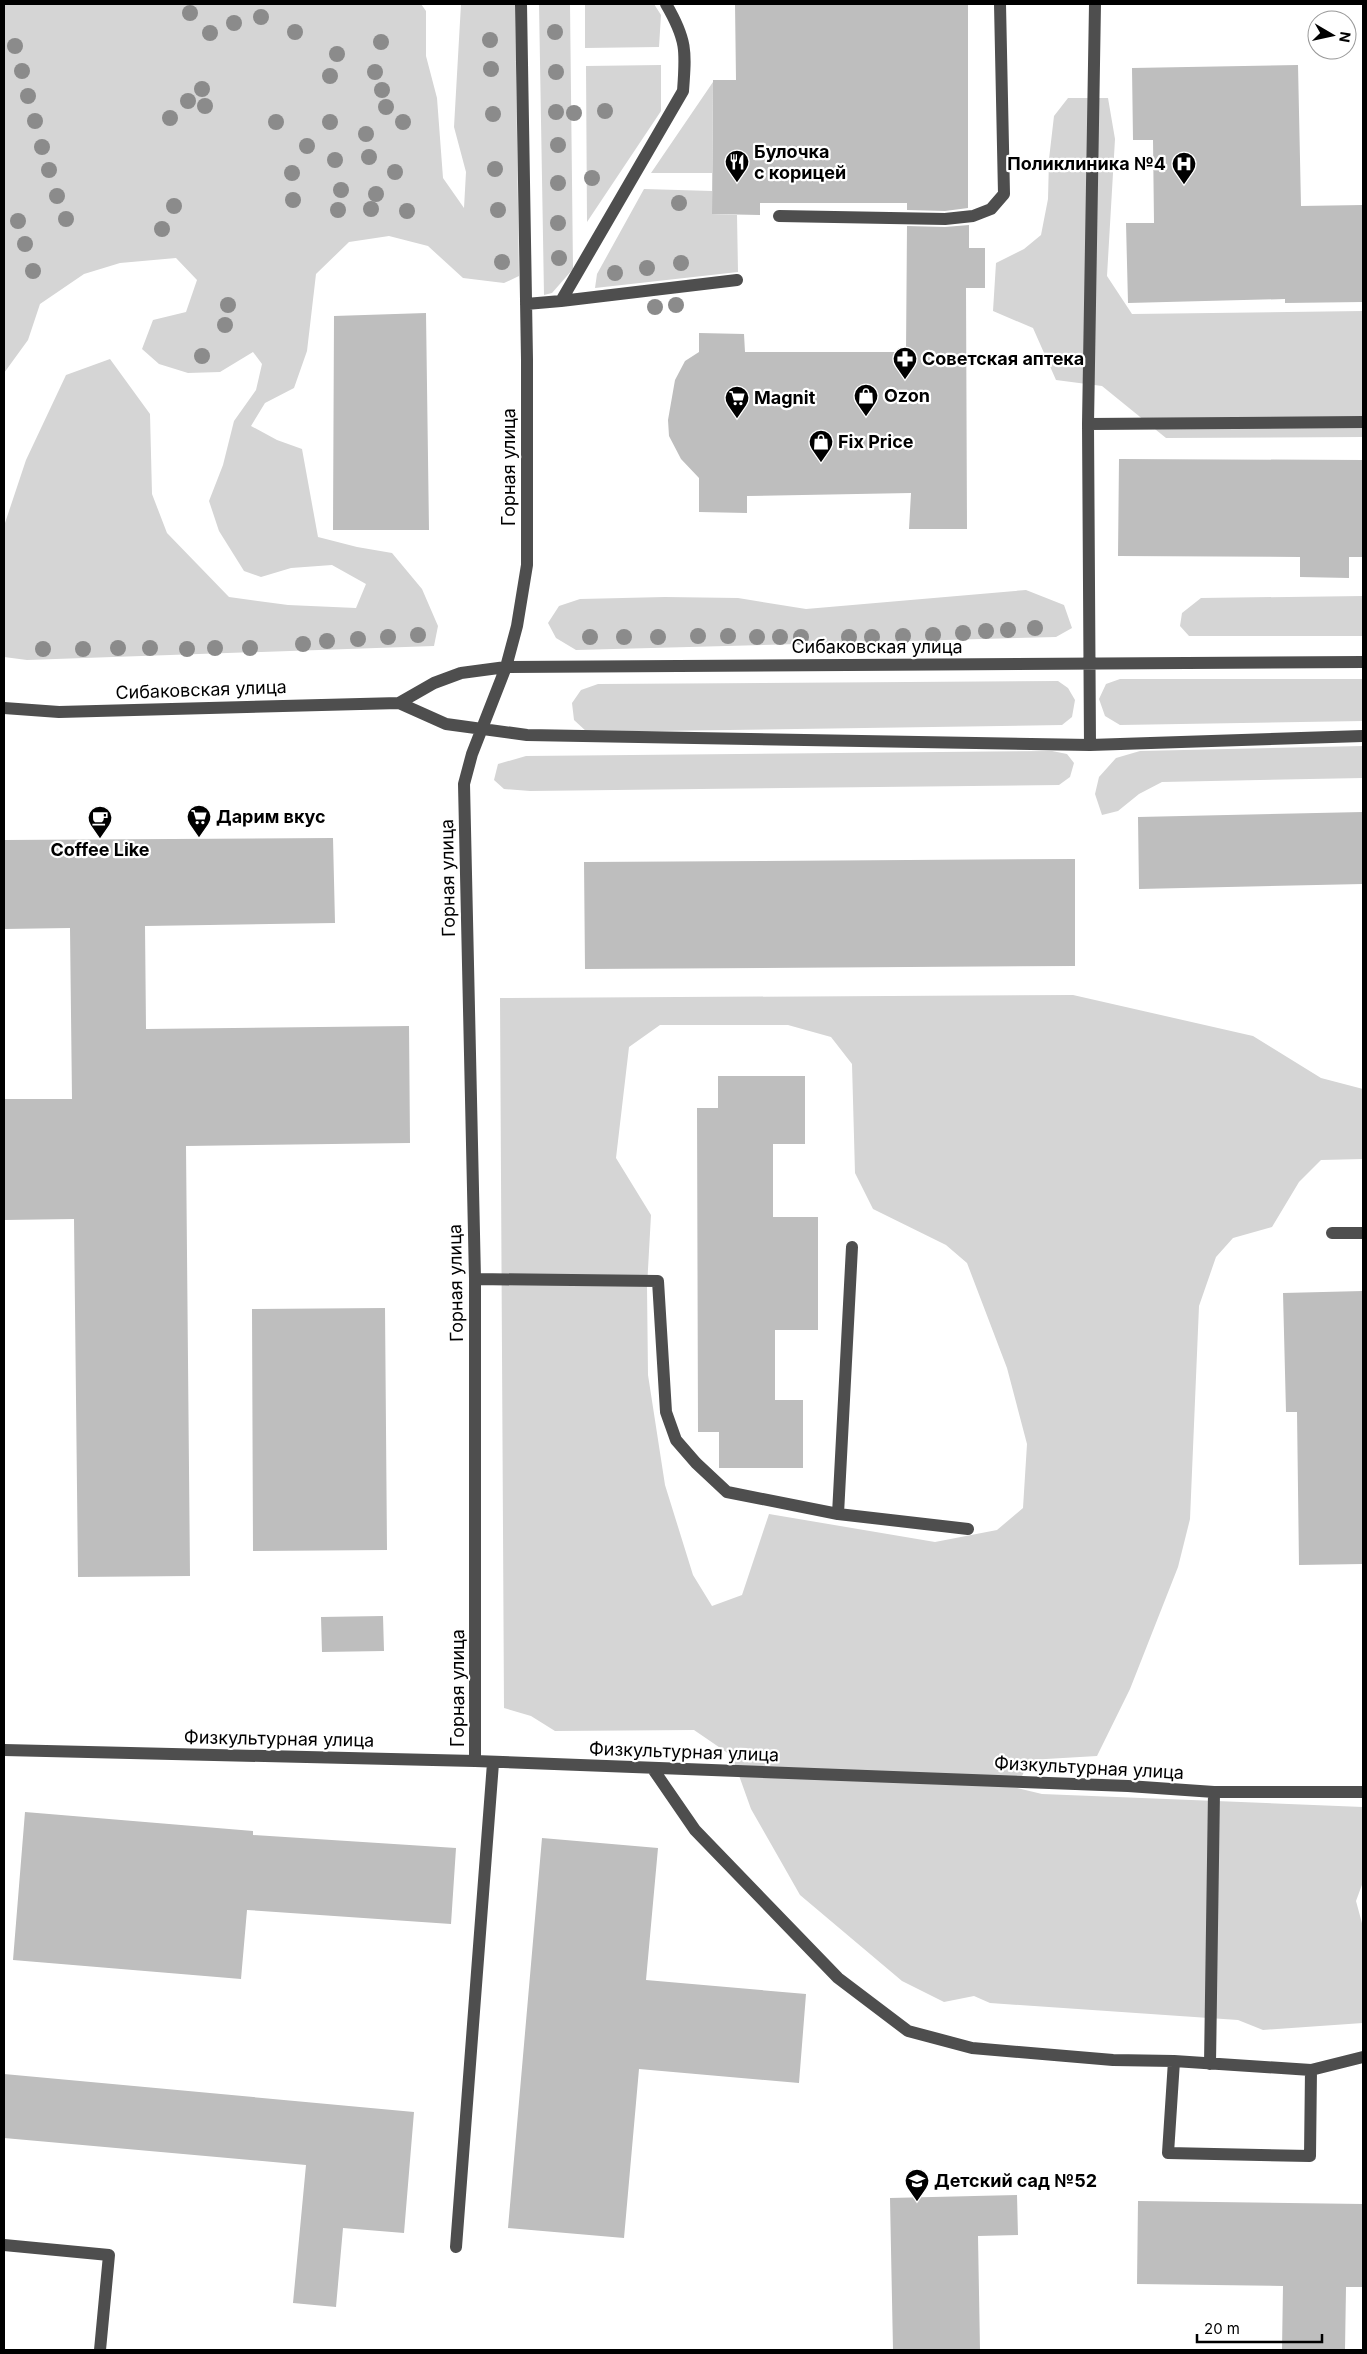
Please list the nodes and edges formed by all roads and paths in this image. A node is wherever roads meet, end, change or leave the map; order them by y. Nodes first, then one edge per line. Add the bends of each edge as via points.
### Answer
1 (521, 4) edge
2 (666, 4) edge
3 (1000, 4) edge
4 (1095, 4) edge
5 (779, 216) dead end
6 (738, 280) dead end
7 (561, 301) junction
8 (526, 304) junction
9 (1363, 422) edge
10 (1088, 424) junction
11 (1363, 662) edge
12 (1089, 664) junction
13 (506, 667) junction
14 (399, 703) junction
15 (4, 708) edge
16 (482, 730) junction
17 (1363, 736) edge
18 (1090, 745) junction
19 (1332, 1233) dead end
20 (1363, 1233) edge
21 (852, 1247) dead end
22 (475, 1280) junction
23 (838, 1514) junction
24 (968, 1529) dead end
25 (4, 1750) edge
26 (476, 1761) junction
27 (493, 1763) junction
28 (653, 1768) junction
29 (1214, 1792) junction
30 (1363, 1792) edge
31 (1363, 2057) edge
32 (1174, 2061) junction
33 (1210, 2064) junction
34 (1311, 2070) junction
35 (4, 2245) edge
36 (456, 2247) dead end
37 (100, 2350) edge

1 - 8 street, Горная улица
2 - 7 street via 680,28 686,55 683,92
3 - 5 street via 1004,194 991,209 973,216 945,219
4 - 10 street
6 - 7 street
7 - 8 street
8 - 13 street, Горная улица via 527,565 517,626
9 - 10 street
10 - 12 street
11 - 12 street, Сибаковская улица
12 - 13 street, Сибаковская улица
12 - 18 street
13 - 14 street, Сибаковская улица via 461,674 434,683
13 - 16 street, Горная улица
14 - 15 street, Сибаковская улица via 58,712
14 - 16 street, Сибаковская улица via 446,724
16 - 18 street, Сибаковская улица via 537,735
16 - 22 street, Горная улица via 464,784
17 - 18 street, Сибаковская улица
19 - 20 street
21 - 23 street
22 - 23 street via 658,1281 666,1412 676,1440 727,1492
22 - 26 street, Горная улица
23 - 24 street
25 - 26 street, Физкультурная улица
26 - 27 street, Физкультурная улица
27 - 28 street, Физкультурная улица
27 - 36 street
28 - 29 street, Физкультурная улица
28 - 32 street via 695,1830 838,1978 908,2031 972,2048 1113,2060
29 - 30 street, Физкультурная улица
29 - 33 street
31 - 34 street
32 - 33 street
32 - 34 street via 1168,2153 1310,2156
33 - 34 street
35 - 37 street via 109,2255

